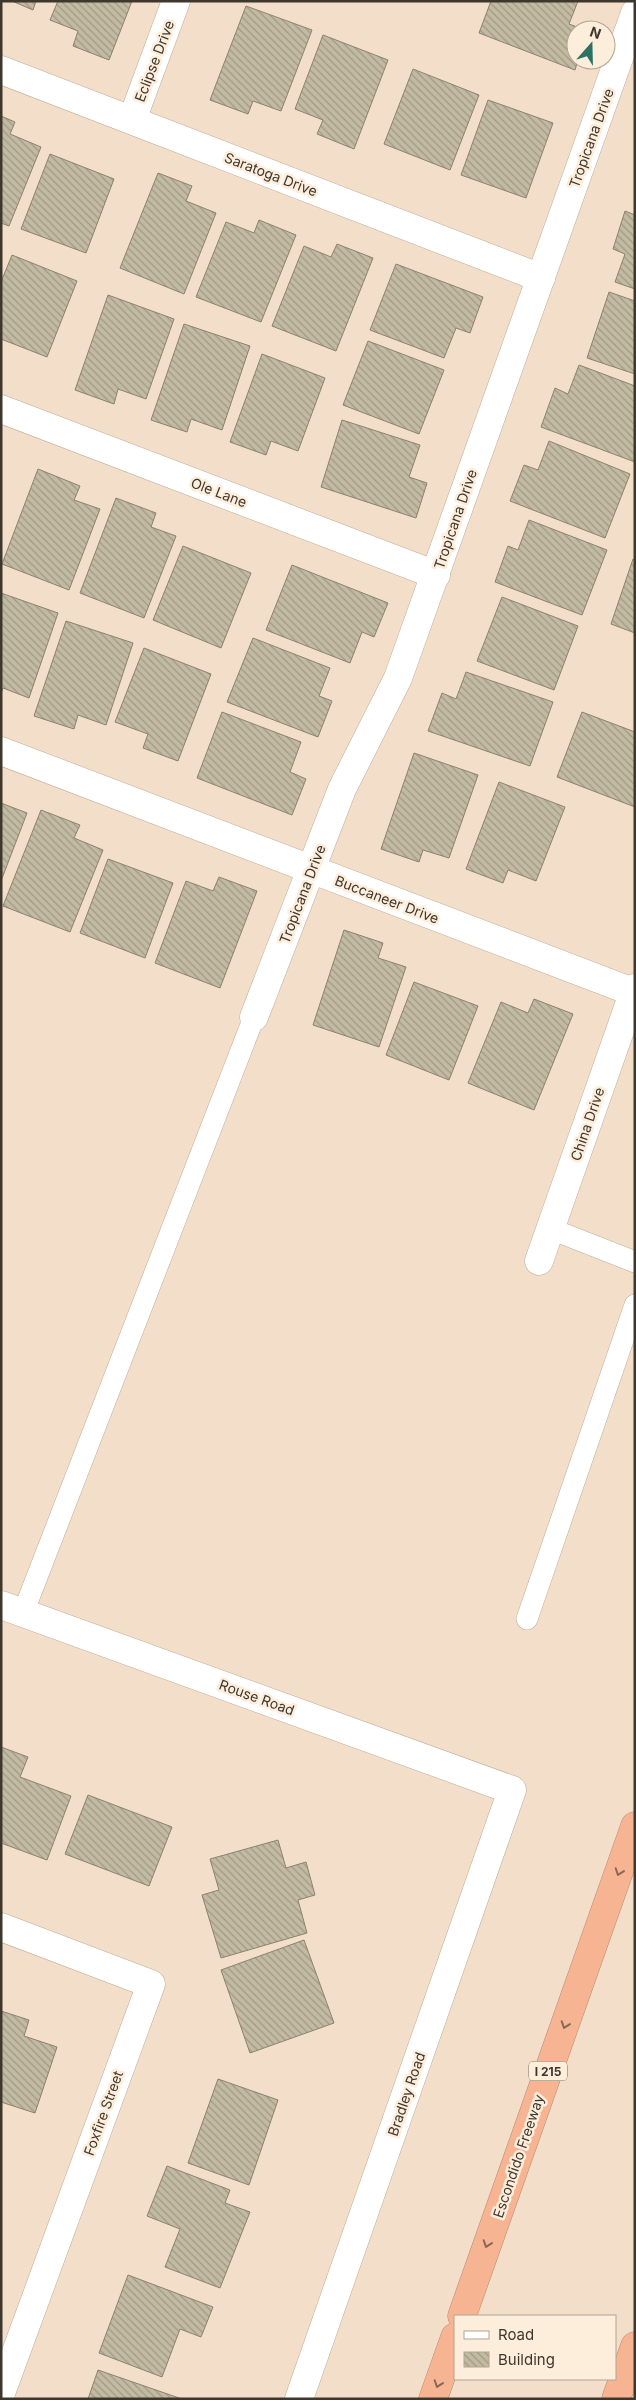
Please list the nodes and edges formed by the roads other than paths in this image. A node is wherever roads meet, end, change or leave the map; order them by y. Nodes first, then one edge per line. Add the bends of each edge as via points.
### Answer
1 (176, 1) edge
2 (635, 13) edge
3 (1, 70) edge
4 (132, 120) junction
5 (541, 278) junction
6 (1, 409) edge
7 (436, 575) junction
8 (1, 751) edge
9 (310, 870) junction
10 (634, 990) edge
11 (254, 1017) joint
12 (551, 1229) junction
13 (539, 1261) dead end
14 (635, 1262) edge
15 (635, 1305) edge
16 (12, 1609) edge
17 (527, 1619) dead end
18 (512, 1790) joint
19 (635, 1826) edge
20 (1, 1927) edge
21 (462, 2315) edge
22 (454, 2340) edge
23 (635, 2346) edge
24 (1, 2393) edge
25 (299, 2399) edge
26 (433, 2399) edge
27 (616, 2399) edge

1 - 4 street, Eclipse Drive
2 - 5 street, Tropicana Drive
3 - 4 street, Saratoga Drive
4 - 5 street, Saratoga Drive
5 - 7 street, Tropicana Drive
6 - 7 street, Ole Lane
7 - 9 street, Tropicana Drive via 398,678 342,789
8 - 9 street, Buccaneer Drive
9 - 10 street, Buccaneer Drive
9 - 11 street, Tropicana Drive
10 - 12 street, China Drive
11 - 16 lane
12 - 13 street, China Drive
12 - 14 lane
15 - 17 lane
16 - 18 street, Rouse Road
18 - 25 street, Bradley Road
19 -> 21 highway, Escondido Freeway / I 215
20 - 24 street, Foxfire Street via 150,1984
22 -> 26 highway
23 - 27 highway

